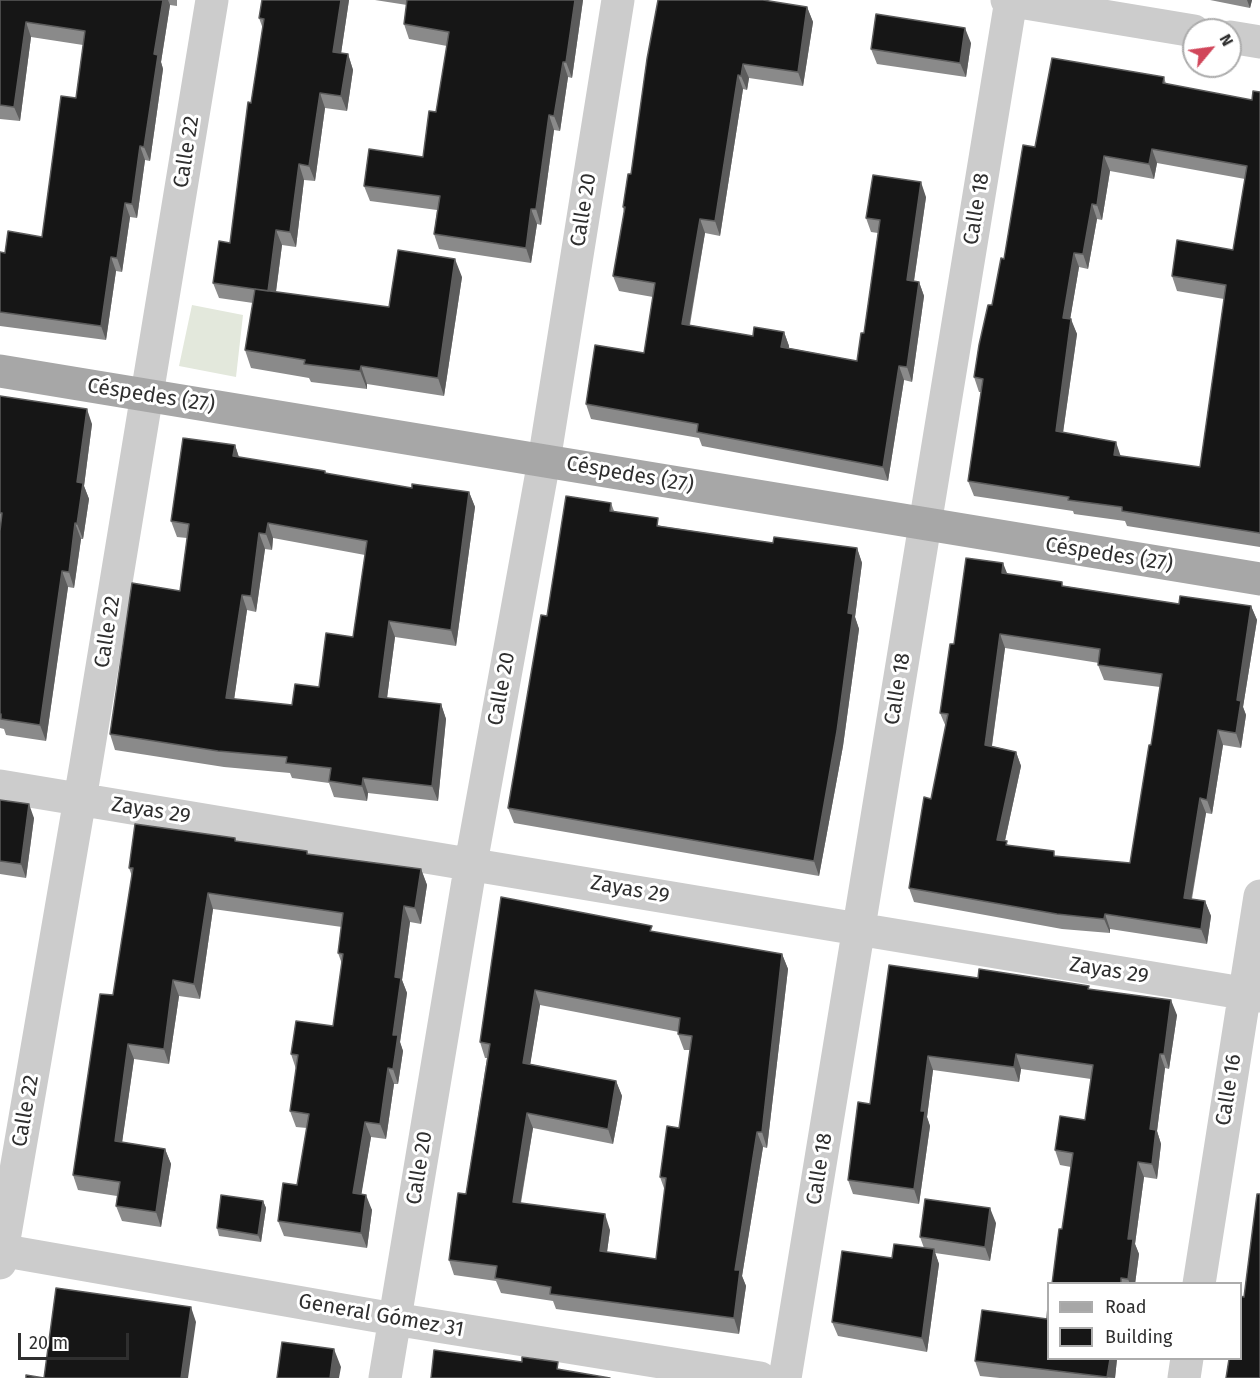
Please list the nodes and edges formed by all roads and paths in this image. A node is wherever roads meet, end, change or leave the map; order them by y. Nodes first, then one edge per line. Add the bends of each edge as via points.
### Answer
1 (212, 0) edge
2 (618, 0) edge
3 (1010, 0) edge
4 (1182, 29) edge
5 (1242, 39) edge
6 (1260, 42) edge
7 (0, 371) edge
8 (147, 395) junction
9 (544, 461) junction
10 (926, 524) junction
11 (1260, 579) edge
12 (0, 786) edge
13 (80, 800) junction
14 (471, 863) junction
15 (1260, 896) edge
16 (859, 930) junction
17 (1253, 994) edge
18 (1, 1254) edge
19 (1199, 1282) edge
20 (394, 1319) junction
21 (1187, 1360) edge
22 (385, 1378) edge
23 (760, 1378) edge
24 (785, 1378) edge
25 (1184, 1378) edge

1 - 8 street, Calle 22
2 - 9 street, Calle 20
3 - 4 street
3 - 10 street, Calle 18
5 - 6 street
7 - 8 main road, Céspedes (27)
8 - 9 main road, Céspedes (27)
8 - 13 street, Calle 22
9 - 10 main road, Céspedes (27)
9 - 14 street, Calle 20
10 - 11 main road, Céspedes (27)
10 - 16 street, Calle 18
12 - 13 street, Zayas 29
13 - 14 street, Zayas 29
13 - 18 street, Calle 22
14 - 16 street, Zayas 29
14 - 20 street, Calle 20
15 - 17 street, Calle 16
16 - 17 street, Zayas 29
16 - 24 street, Calle 18
17 - 19 street, Calle 16
18 - 20 street, General Gómez 31
20 - 22 street, Calle 20
20 - 23 street, General Gómez 31
21 - 25 street

